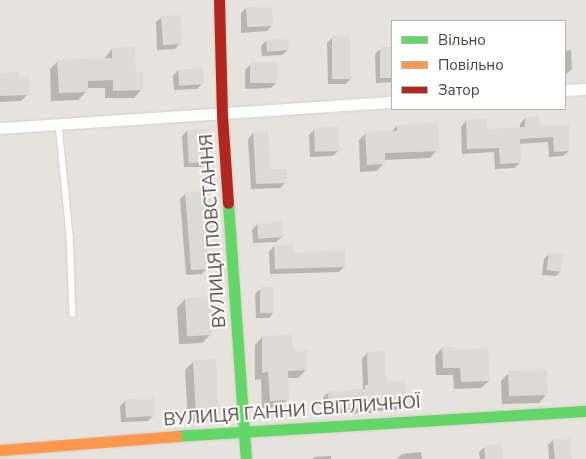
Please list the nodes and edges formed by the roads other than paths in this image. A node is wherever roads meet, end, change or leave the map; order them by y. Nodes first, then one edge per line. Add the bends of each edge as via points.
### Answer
1 (219, 0) edge
2 (586, 89) edge
3 (566, 90) edge
4 (391, 102) edge
5 (222, 114) junction
6 (59, 124) junction
7 (0, 128) edge
8 (74, 314) dead end
9 (586, 411) edge
10 (245, 430) junction
11 (0, 450) edge
12 (246, 459) edge

1 - 5 street, ВУЛИЦЯ ПОВСТАННЯ
2 - 3 street
4 - 5 street
5 - 6 street
5 - 10 street, ВУЛИЦЯ ПОВСТАННЯ
6 - 7 street
6 - 8 lane
9 - 10 street, ВУЛИЦЯ ГАННИ СВІТЛИЧНОЇ
10 - 11 street, ВУЛИЦЯ ГАННИ СВІТЛИЧНОЇ
10 - 12 street, ВУЛИЦЯ ПОВСТАННЯ

